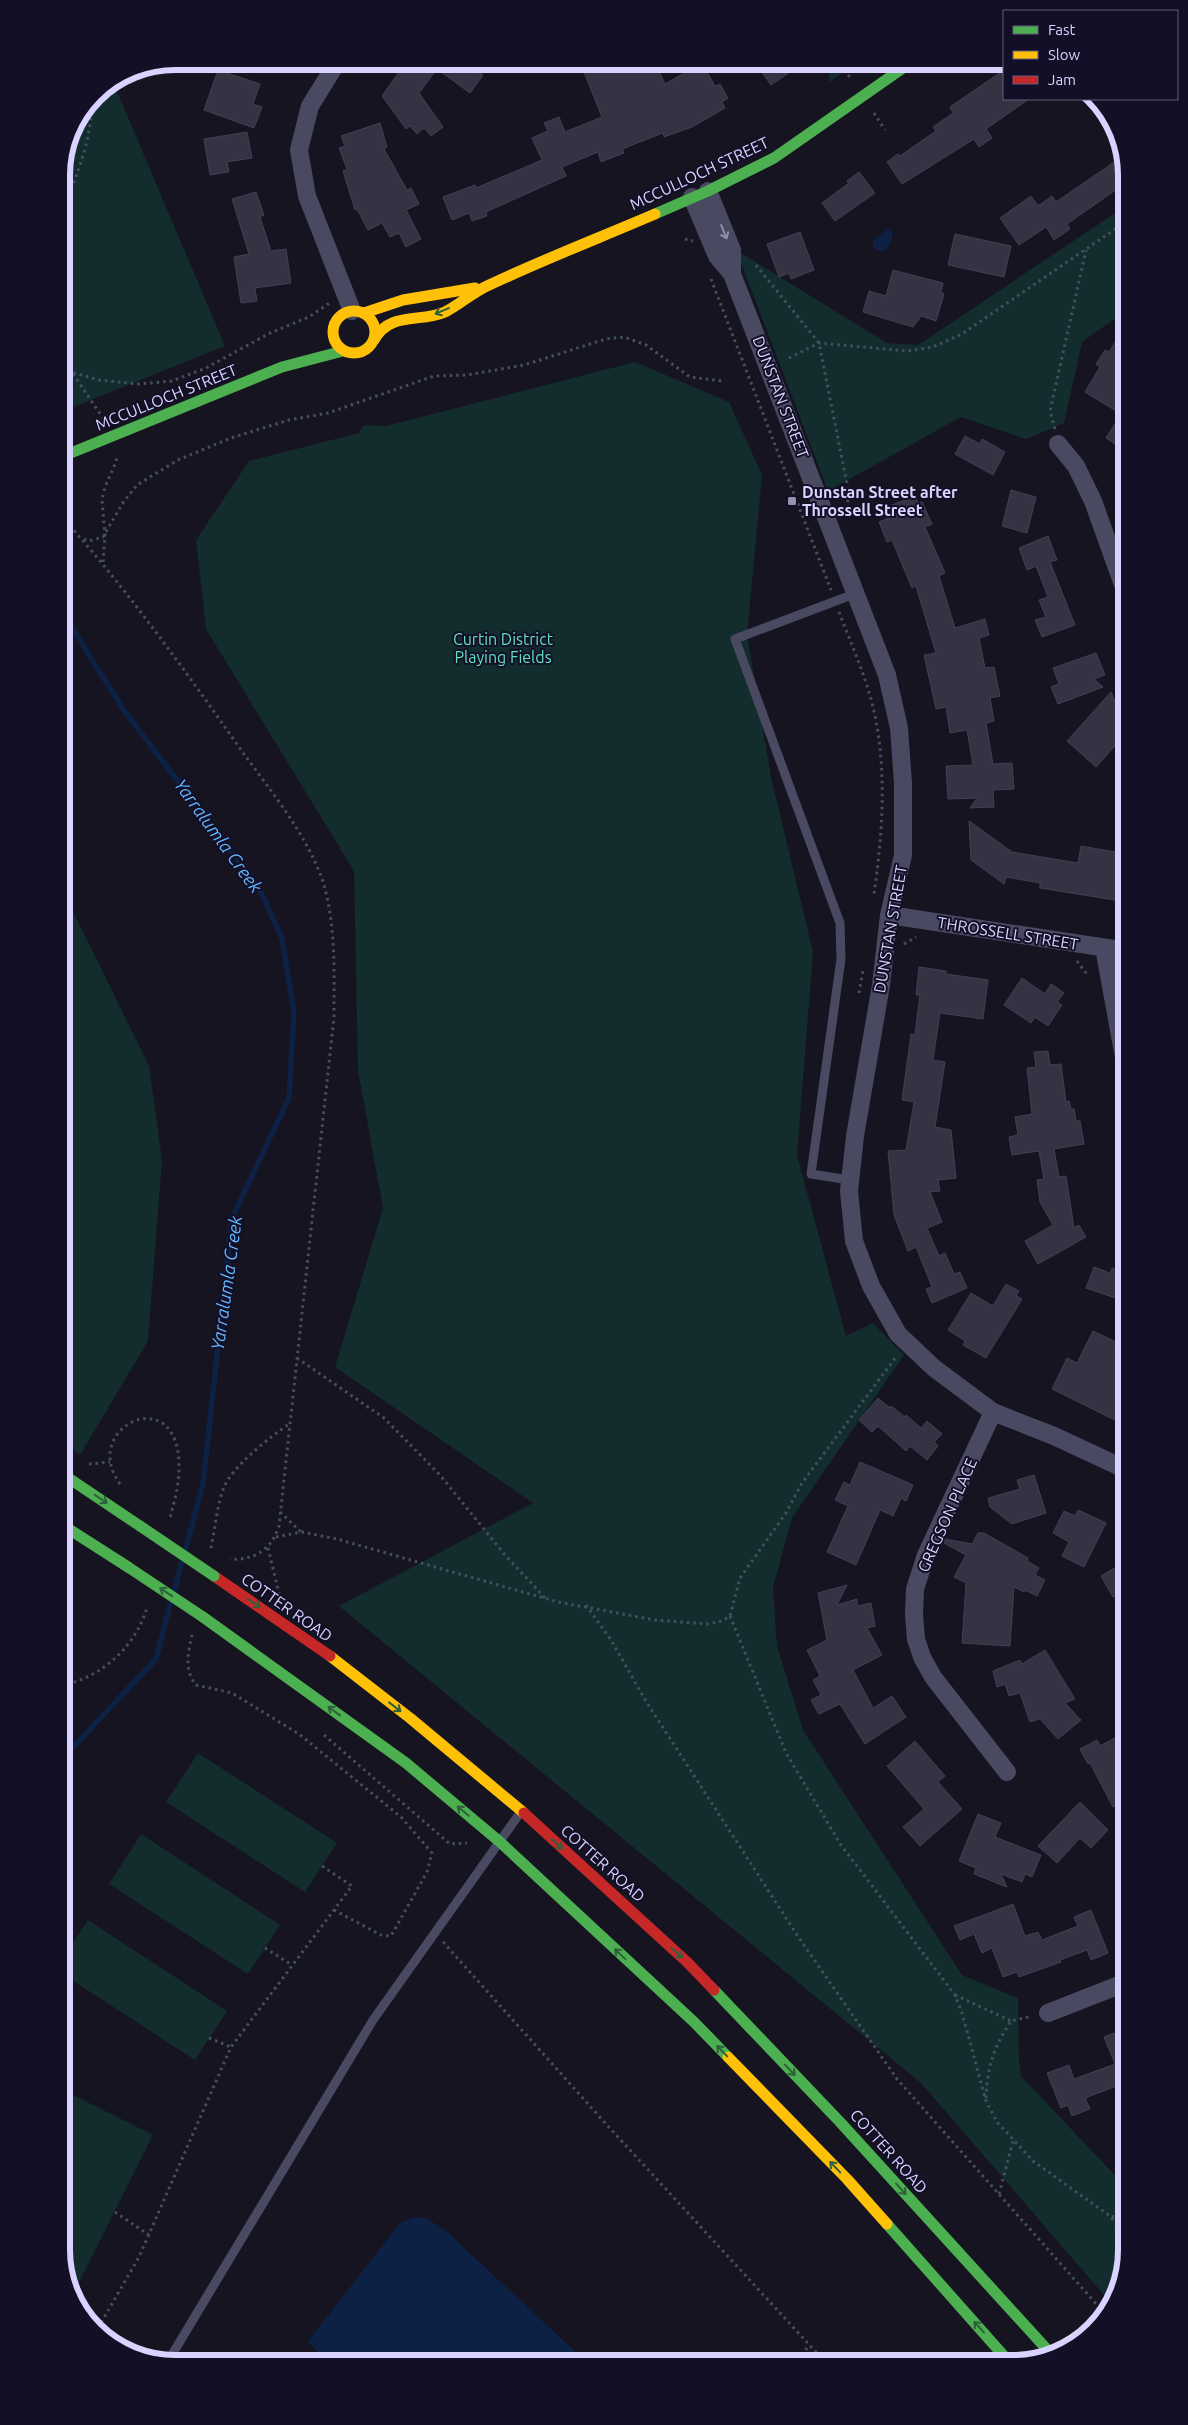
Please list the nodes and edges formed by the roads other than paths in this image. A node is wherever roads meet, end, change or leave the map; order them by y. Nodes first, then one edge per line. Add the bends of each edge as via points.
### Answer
1 (332, 70) edge
2 (901, 70) edge
3 (700, 194) junction
4 (485, 287) junction
5 (358, 312) junction
6 (333, 330) junction
7 (374, 340) junction
8 (343, 351) junction
9 (282, 367) junction
10 (1058, 444) road end
11 (70, 454) edge
12 (1118, 571) edge
13 (857, 593) junction
14 (889, 915) junction
15 (1104, 948) junction
16 (1118, 950) edge
17 (1118, 1025) edge
18 (850, 1180) junction
19 (994, 1412) junction
20 (1118, 1466) edge
21 (70, 1479) edge
22 (70, 1530) edge
23 (1007, 1772) dead end
24 (521, 1811) junction
25 (500, 1842) junction
26 (1118, 1986) edge
27 (1048, 2013) road end
28 (1047, 2349) edge
29 (173, 2355) edge
30 (1003, 2355) edge

1 - 5 street via 310,106 299,150 307,196
2 - 3 main road, MCCULLOCH STREET via 774,158
3 - 4 main road, MCCULLOCH STREET
3 - 13 street, DUNSTAN STREET via 717,256 732,274
4 - 5 main road, MCCULLOCH STREET via 430,294
4 -> 7 main road, MCCULLOCH STREET via 444,312 400,319 379,331
5 - 6 main road via 339,317
5 - 7 main road via 374,324
6 - 8 main road via 334,340
6 - 9 main road, MCCULLOCH STREET
7 - 8 main road via 362,352
8 - 9 main road, MCCULLOCH STREET
9 - 11 main road, MCCULLOCH STREET
10 - 12 street via 1076,466 1093,501
13 - 14 street, DUNSTAN STREET via 887,675 899,728 903,855
13 - 18 lane via 735,639 840,923 842,959 811,1174
14 - 15 street, THROSSELL STREET
14 - 18 street, DUNSTAN STREET
15 - 16 street, THROSSELL STREET
15 - 17 street
18 - 19 street, DUNSTAN STREET via 854,1241 871,1286 898,1334 934,1368
19 - 20 street, DUNSTAN STREET
19 - 23 street, GREGSON PLACE via 926,1555 915,1589 914,1614 916,1639 933,1677
21 -> 24 main road, COTTER ROAD, bridge via 330,1657 410,1718
25 -> 22 main road, bridge via 406,1763 203,1617
24 - 25 lane
24 -> 28 main road, COTTER ROAD via 687,1962 840,2122
25 - 29 lane via 374,2020
30 -> 25 main road via 847,2179 694,2022
26 - 27 street

